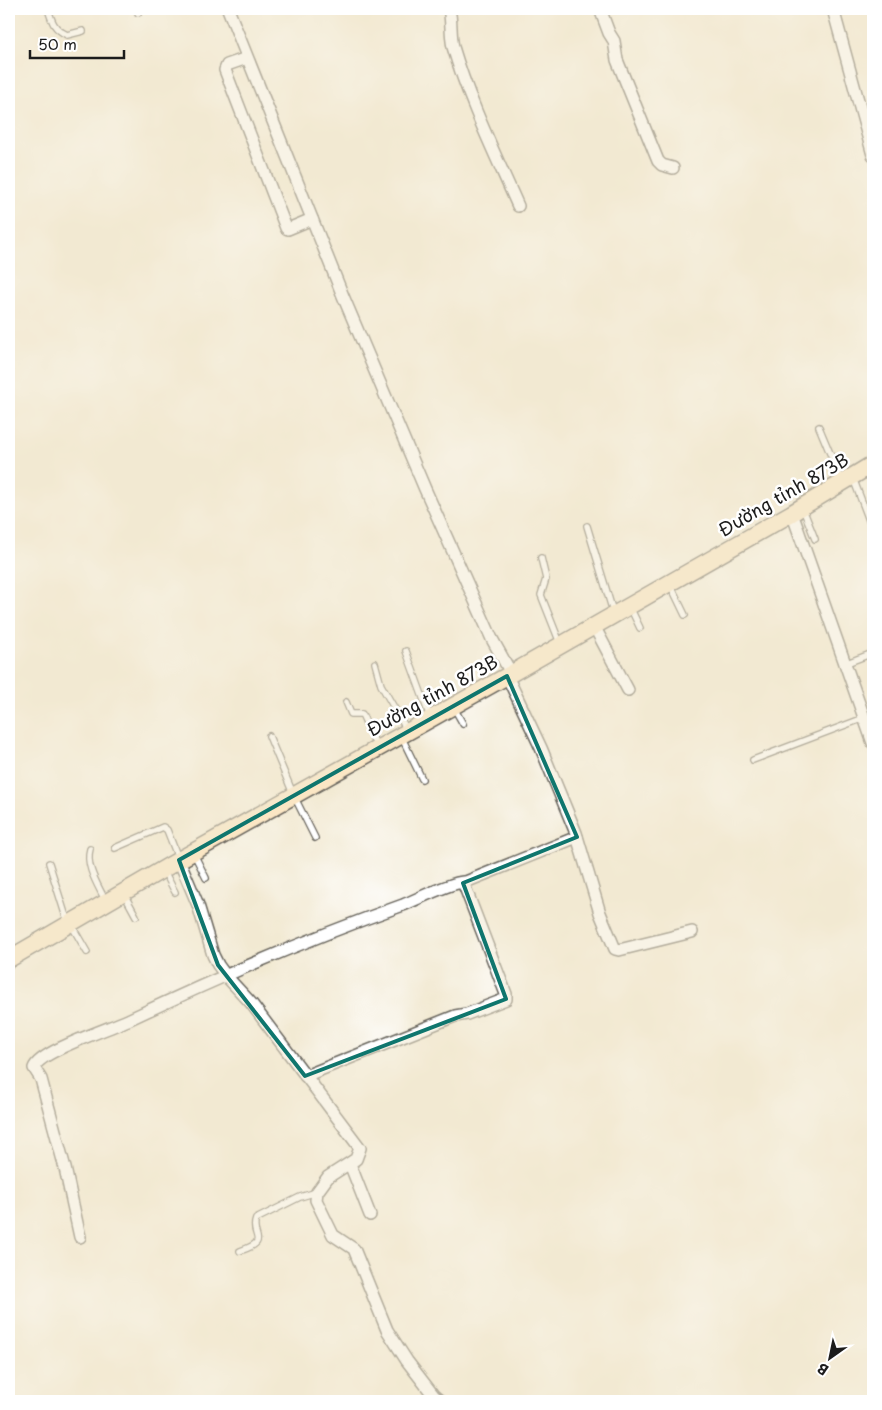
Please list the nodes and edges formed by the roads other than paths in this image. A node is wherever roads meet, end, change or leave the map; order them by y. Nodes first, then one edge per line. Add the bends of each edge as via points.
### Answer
1 (48, 9) edge
2 (228, 9) edge
3 (449, 9) edge
4 (600, 9) edge
5 (833, 9) edge
6 (83, 31) dead end
7 (247, 58) junction
8 (873, 155) edge
9 (673, 168) dead end
10 (518, 206) dead end
11 (312, 219) junction
12 (819, 427) dead end
13 (873, 464) edge
14 (847, 479) junction
15 (797, 510) junction
16 (587, 526) dead end
17 (872, 528) edge
18 (815, 539) dead end
19 (541, 558) dead end
20 (670, 582) junction
21 (629, 605) junction
22 (614, 614) junction
23 (684, 615) dead end
24 (594, 626) junction
25 (640, 628) dead end
26 (561, 645) junction
27 (406, 651) dead end
28 (873, 653) edge
29 (374, 663) dead end
30 (844, 664) junction
31 (509, 675) junction
32 (628, 690) dead end
33 (346, 702) dead end
34 (453, 706) junction
35 (864, 718) junction
36 (430, 719) junction
37 (463, 724) dead end
38 (405, 734) junction
39 (269, 736) dead end
40 (873, 743) edge
41 (378, 748) junction
42 (753, 760) dead end
43 (422, 779) dead end
44 (294, 796) junction
45 (577, 837) junction
46 (315, 838) dead end
47 (115, 848) dead end
48 (90, 849) dead end
49 (193, 852) junction
50 (179, 860) junction
51 (49, 863) dead end
52 (164, 869) junction
53 (206, 878) dead end
54 (463, 883) junction
55 (123, 892) junction
56 (176, 892) dead end
57 (106, 902) junction
58 (136, 916) dead end
59 (70, 923) junction
60 (692, 932) dead end
61 (87, 952) dead end
62 (10, 956) edge
63 (226, 976) junction
64 (305, 1076) junction
65 (350, 1164) junction
66 (317, 1192) junction
67 (370, 1215) dead end
68 (80, 1237) dead end
69 (240, 1250) dead end
70 (440, 1401) edge

1 - 6 lane via 58,31 67,35
2 - 7 street
3 - 10 street via 451,39 462,73
4 - 9 street via 658,161
5 - 8 street
7 - 11 street
7 - 11 street via 227,66 225,70 286,228
11 - 31 street via 425,489
12 - 14 lane
13 - 14 main road, Đường tỉnh 873B
14 - 15 main road, Đường tỉnh 873B
14 - 17 lane
15 - 18 lane
15 - 20 main road, Đường tỉnh 873B
15 - 30 street
16 - 22 lane
19 - 26 lane via 546,579 541,595
20 - 21 main road, Đường tỉnh 873B
20 - 23 lane
21 - 22 main road, Đường tỉnh 873B
21 - 25 lane
22 - 24 main road, Đường tỉnh 873B
24 - 26 main road, Đường tỉnh 873B
24 - 32 street
26 - 31 main road, Đường tỉnh 873B
27 - 36 lane
28 - 30 lane
29 - 38 lane
30 - 35 street
31 - 34 main road, Đường tỉnh 873B
31 - 45 street
33 - 41 lane via 351,714 362,714
34 - 36 main road, Đường tỉnh 873B
34 - 37 lane
35 - 40 street
35 - 42 lane
36 - 38 main road, Đường tỉnh 873B
38 - 41 main road, Đường tỉnh 873B
38 - 43 lane
39 - 44 lane
41 - 44 main road, Đường tỉnh 873B
44 - 46 lane
44 - 49 main road, Đường tỉnh 873B
45 - 54 street
45 - 60 street via 600,913 615,949
47 - 50 lane via 163,827
48 - 57 lane via 91,869
49 - 50 main road, Đường tỉnh 873B
49 - 53 lane
50 - 52 main road, Đường tỉnh 873B
50 - 63 street via 198,905 213,955
51 - 59 lane
52 - 55 main road, Đường tỉnh 873B
52 - 56 lane
54 - 63 street via 344,925
54 - 64 street via 506,999
55 - 57 main road, Đường tỉnh 873B
55 - 58 lane
57 - 59 main road, Đường tỉnh 873B
59 - 61 lane
59 - 62 main road, Đường tỉnh 873B
63 - 64 street via 251,1003
63 - 68 street via 90,1034 41,1058 35,1066 65,1168
64 - 65 street via 360,1148
65 - 66 street via 328,1177
65 - 67 street
66 - 69 lane via 256,1219 256,1244
66 - 70 street via 316,1200 332,1235 354,1248 387,1330 407,1361

